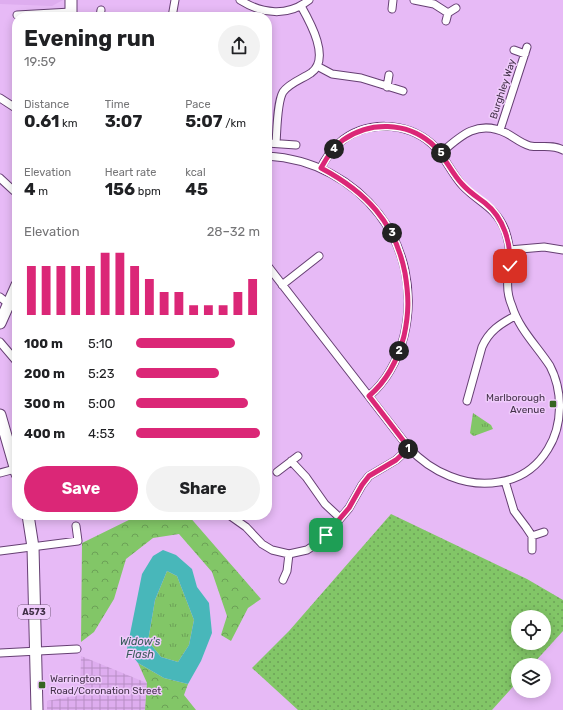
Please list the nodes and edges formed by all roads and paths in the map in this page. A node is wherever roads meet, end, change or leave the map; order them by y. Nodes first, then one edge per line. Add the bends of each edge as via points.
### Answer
1 (71, 0) edge
2 (175, 0) edge
3 (240, 0) edge
4 (309, 0) edge
5 (393, 0) edge
6 (414, 0) edge
7 (301, 6) junction
8 (456, 8) dead end
9 (392, 9) dead end
10 (71, 12) edge
11 (173, 12) edge
12 (448, 13) junction
13 (446, 21) dead end
14 (514, 50) dead end
15 (317, 66) junction
16 (390, 75) dead end
17 (387, 87) junction
18 (403, 91) dead end
19 (0, 98) edge
20 (12, 106) edge
21 (500, 130) junction
22 (272, 144) edge
23 (276, 144) junction
24 (296, 145) dead end
25 (563, 150) edge
26 (441, 153) junction
27 (272, 156) edge
28 (321, 168) junction
29 (0, 178) edge
30 (12, 189) edge
31 (509, 250) junction
32 (563, 250) edge
33 (319, 256) dead end
34 (272, 272) edge
35 (282, 285) junction
36 (12, 291) edge
37 (4, 301) edge
38 (515, 316) junction
39 (0, 323) edge
40 (0, 342) edge
41 (12, 356) edge
42 (560, 381) edge
43 (470, 392) junction
44 (478, 394) dead end
45 (369, 396) junction
46 (467, 401) dead end
47 (0, 415) edge
48 (409, 448) junction
49 (298, 456) dead end
50 (12, 457) edge
51 (291, 461) junction
52 (12, 472) edge
53 (277, 472) dead end
54 (0, 473) edge
55 (505, 481) junction
56 (340, 518) junction
57 (29, 520) edge
58 (236, 520) edge
59 (76, 526) dead end
60 (544, 532) dead end
61 (532, 536) junction
62 (33, 547) junction
63 (532, 550) dead end
64 (0, 551) edge
65 (289, 554) junction
66 (283, 580) dead end
67 (77, 648) dead end
68 (35, 651) junction
69 (0, 653) edge
70 (37, 710) edge

1 - 10 main road
2 - 11 street
3 - 7 street via 268,12
4 - 7 street
5 - 9 street
6 - 12 street via 434,4
7 - 15 street via 317,39
8 - 12 street
12 - 13 street
14 - 21 street, Burghley Way via 526,50
15 - 17 street via 332,74 361,78
15 - 23 street via 283,92
16 - 17 street
17 - 18 street
19 - 20 street
21 - 25 street via 522,143
21 - 26 street via 473,130
22 - 23 street
23 - 24 street
26 - 28 street via 418,134 399,127 382,126 343,140
26 - 31 street via 464,187 496,215 504,230
27 - 28 street via 288,158
28 - 45 street via 347,183 378,212 393,235 402,258 409,303 406,326 398,354 387,376 378,389
29 - 30 street
31 - 32 street via 544,247
31 - 38 street via 507,283
33 - 35 street
34 - 35 street
35 - 45 street
36 - 37 main road
37 - 39 main road
38 - 42 street
38 - 43 street via 494,328 485,340
40 - 41 street
42 - 55 street via 561,411 550,446 531,468 520,476
43 - 44 street
43 - 46 street
45 - 48 street
47 - 50 main road
48 - 55 street via 422,461 442,473 478,483
48 - 56 street via 396,460 369,476
49 - 51 street
51 - 53 street
51 - 56 street via 325,504
52 - 54 street
55 - 61 street via 514,511
56 - 65 street via 317,544 307,550
57 - 62 main road, A573
58 - 65 street via 267,548
59 - 62 street via 78,541
60 - 61 street
61 - 63 street
62 - 64 street
62 - 68 main road, A573
65 - 66 street
67 - 68 street
68 - 69 street
68 - 70 main road, A573

